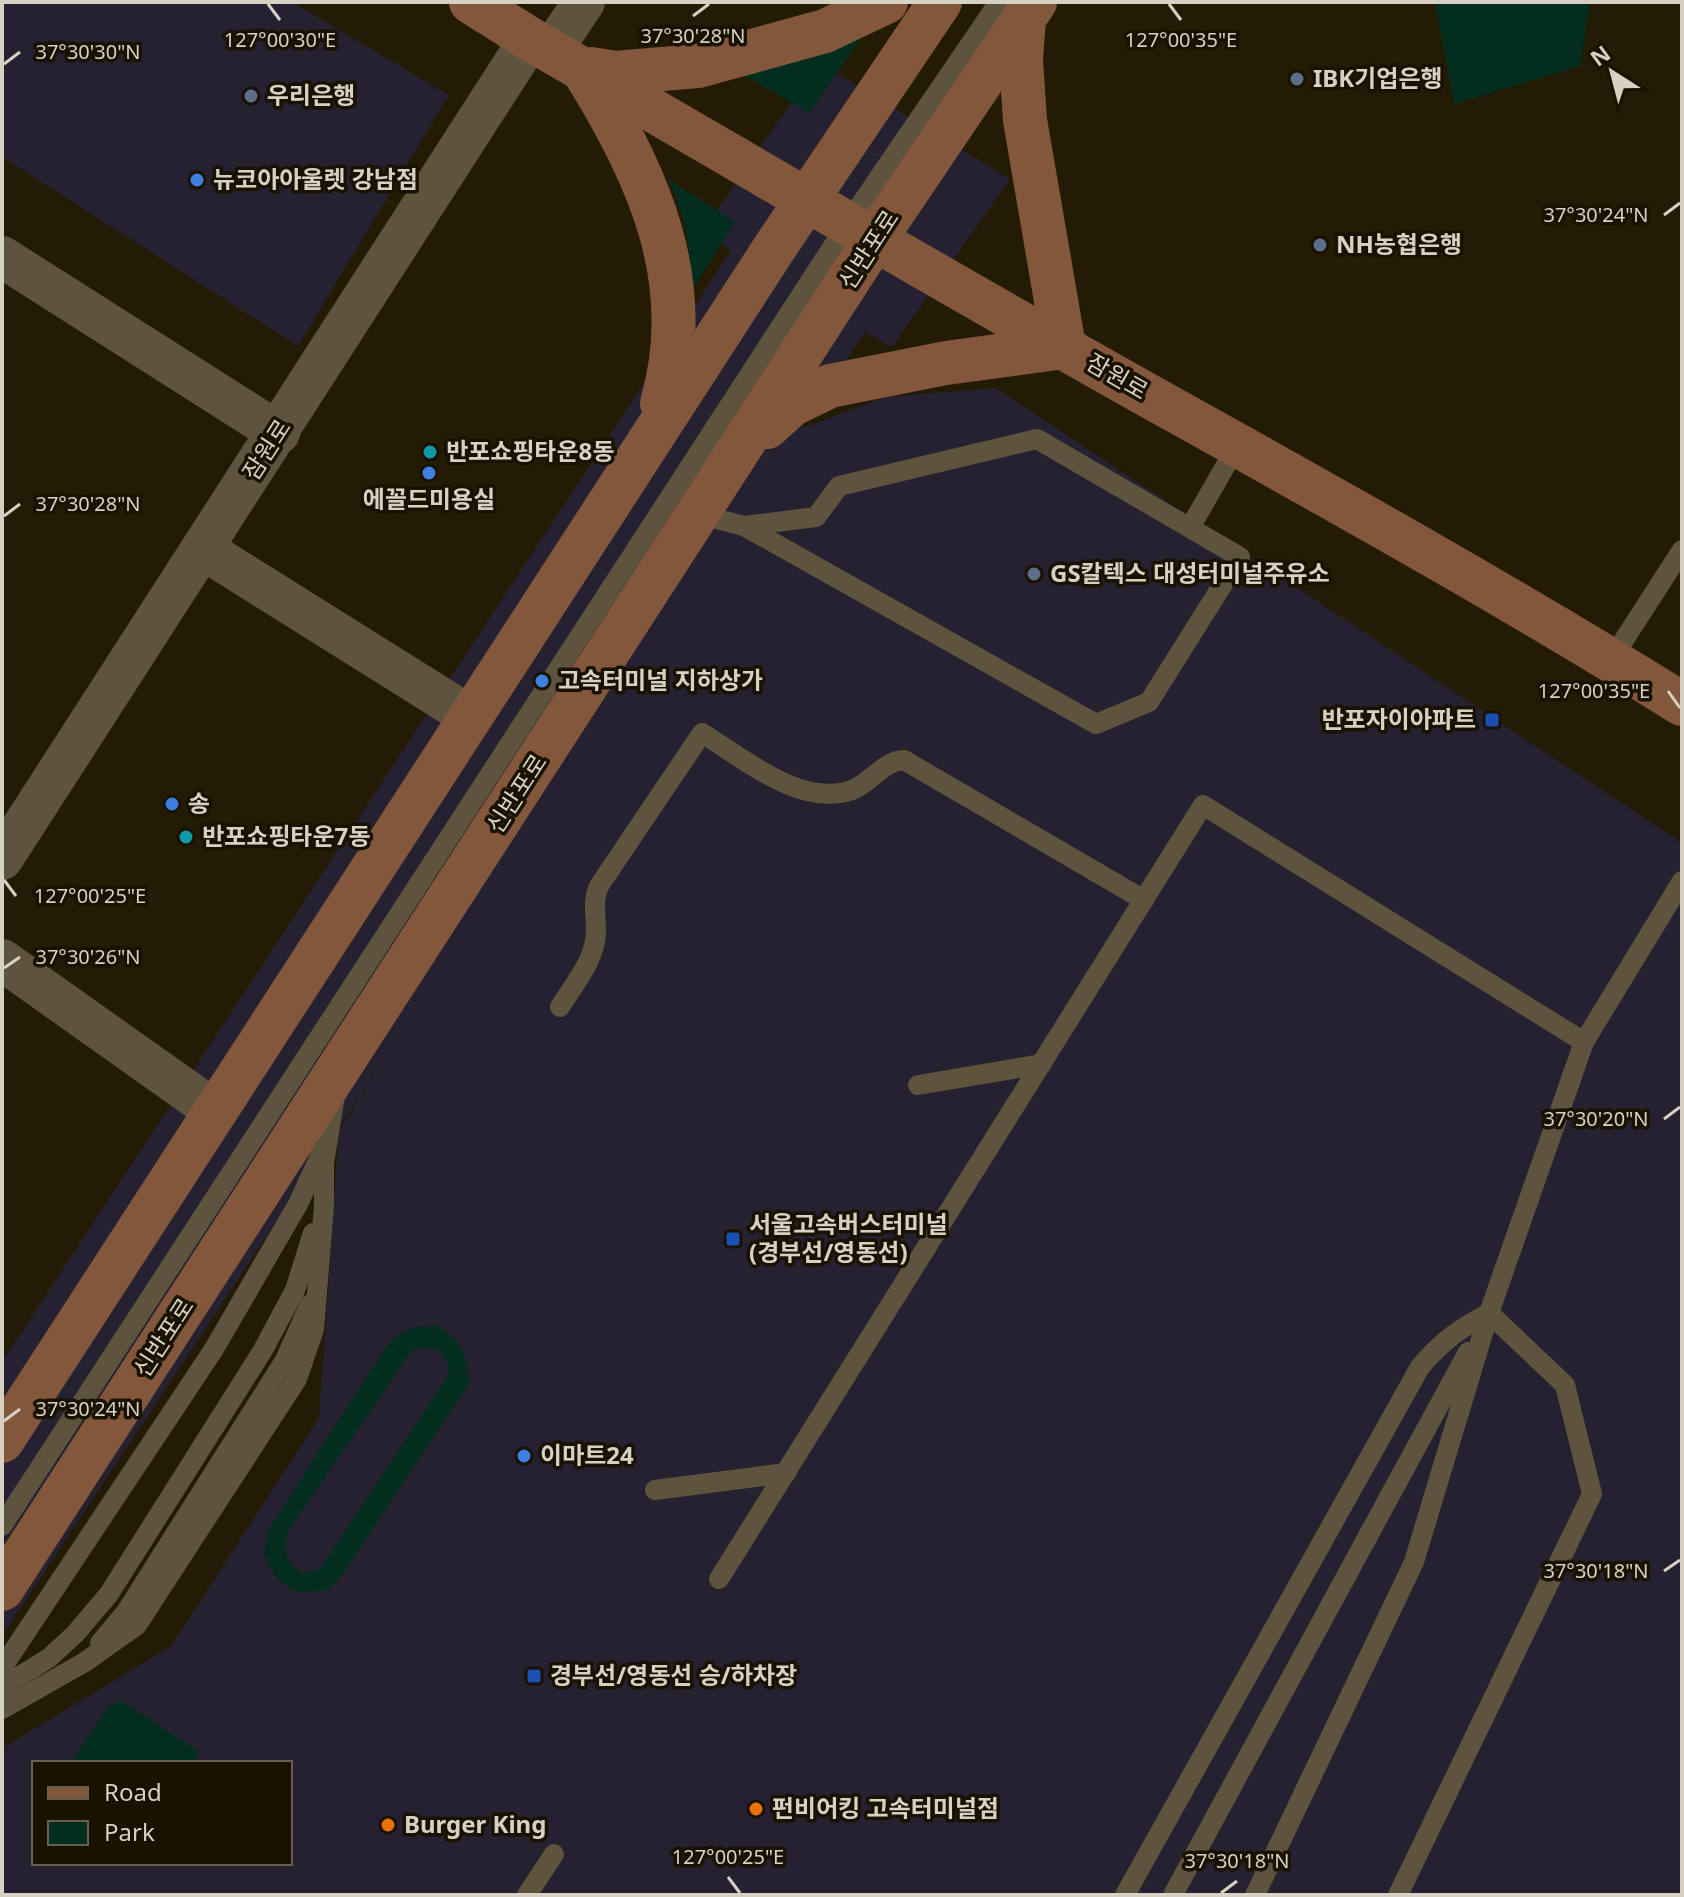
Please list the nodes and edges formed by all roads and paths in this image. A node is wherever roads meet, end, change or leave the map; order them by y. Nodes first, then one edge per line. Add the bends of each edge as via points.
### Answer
1 (471, 2) edge
2 (584, 2) edge
3 (886, 2) edge
4 (940, 2) edge
5 (1019, 7) edge
6 (554, 53) junction
7 (807, 199) junction
8 (861, 231) junction
9 (2, 257) edge
10 (1064, 347) junction
11 (279, 433) junction
12 (651, 439) junction
13 (1238, 444) junction
14 (701, 510) junction
15 (744, 526) junction
16 (1191, 526) junction
17 (203, 549) junction
18 (1682, 550) edge
19 (1611, 660) junction
20 (1682, 704) edge
21 (471, 717) junction
22 (2, 859) edge
23 (1682, 881) edge
24 (1144, 900) junction
25 (2, 960) edge
26 (560, 1007) dead end
27 (1584, 1042) junction
28 (345, 1059) junction
29 (1042, 1064) junction
30 (918, 1085) dead end
31 (215, 1111) junction
32 (326, 1142) junction
33 (324, 1196) junction
34 (1489, 1313) junction
35 (6, 1447) edge
36 (786, 1473) junction
37 (655, 1490) dead end
38 (2, 1526) edge
39 (719, 1579) dead end
40 (2, 1589) edge
41 (2, 1668) edge
42 (2, 1687) edge
43 (2, 1709) edge
44 (554, 1854) dead end
45 (1174, 1893) edge
46 (527, 1895) edge
47 (1125, 1895) edge
48 (1255, 1895) edge
49 (1398, 1895) edge

1 - 6 main road, 잠원로
2 - 6 street, 잠원로
3 - 6 main road via 825,31 698,66 615,73
4 - 7 main road
5 - 8 main road, 신반포로
5 - 10 main road via 1025,120
6 - 7 main road, 잠원로
6 - 11 street, 잠원로
6 - 12 main road via 616,123 656,215 675,325 667,384
7 - 8 main road, 잠원로
7 - 12 main road
8 - 10 main road, 잠원로
8 - 14 main road, 신반포로
8 - 38 lane
9 - 11 street
10 - 13 main road, 잠원로
10 - 14 main road via 946,363 821,389 772,421
11 - 17 street, 잠원로
12 - 21 main road
13 - 16 lane
13 - 19 main road, 잠원로
14 - 15 lane
14 - 28 main road, 신반포로
15 - 16 lane via 816,517 839,486 1037,439
15 - 16 lane via 1096,724 1149,702 1240,557
17 - 21 street
17 - 22 street, 잠원로
18 - 19 lane
19 - 20 main road, 잠원로
21 - 31 main road
23 - 27 lane
24 - 26 lane via 904,760 892,762 854,789 817,794 786,784 702,733 599,886 592,954
24 - 27 lane via 1203,805
24 - 29 lane
25 - 31 street
27 - 34 lane
28 - 32 lane
28 - 40 main road, 신반포로
29 - 30 lane
29 - 36 lane
31 - 35 main road
32 - 33 lane
32 - 41 lane via 298,1204 214,1349
33 - 42 lane via 282,1316 109,1594 49,1658
33 - 43 lane via 314,1329 297,1379 137,1625
34 - 45 lane
34 - 47 lane via 1457,1330 1420,1367
34 - 48 lane via 1414,1562
34 - 49 lane via 1565,1385 1592,1494
36 - 37 lane
36 - 39 lane
44 - 46 lane

